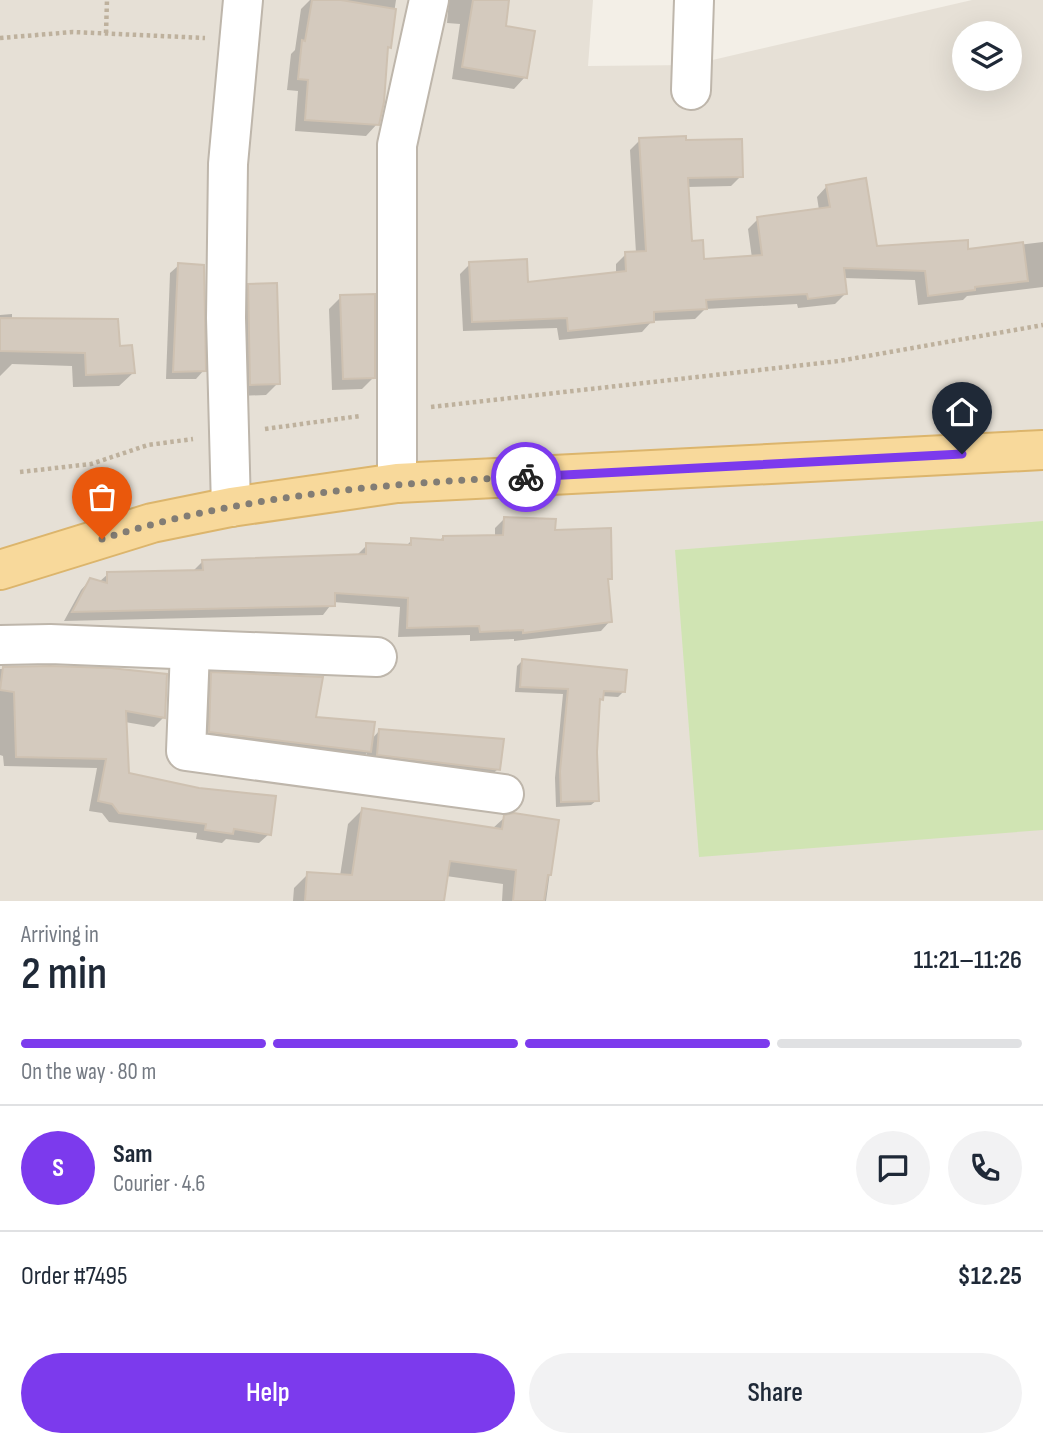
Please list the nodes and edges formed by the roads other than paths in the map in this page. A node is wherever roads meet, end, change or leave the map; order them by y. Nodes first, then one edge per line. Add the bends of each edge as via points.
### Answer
1 (243, 0) edge
2 (429, 0) edge
3 (694, 0) edge
4 (691, 90) dead end
5 (1043, 450) edge
6 (397, 483) junction
7 (231, 507) junction
8 (0, 570) edge
9 (0, 645) edge
10 (190, 650) junction
11 (377, 657) dead end
12 (504, 794) dead end

1 - 7 street via 228,164
2 - 6 street via 397,145
3 - 4 street
5 - 6 main road
6 - 7 main road
7 - 8 main road via 152,523
9 - 10 street
10 - 11 street
10 - 12 street via 186,751

